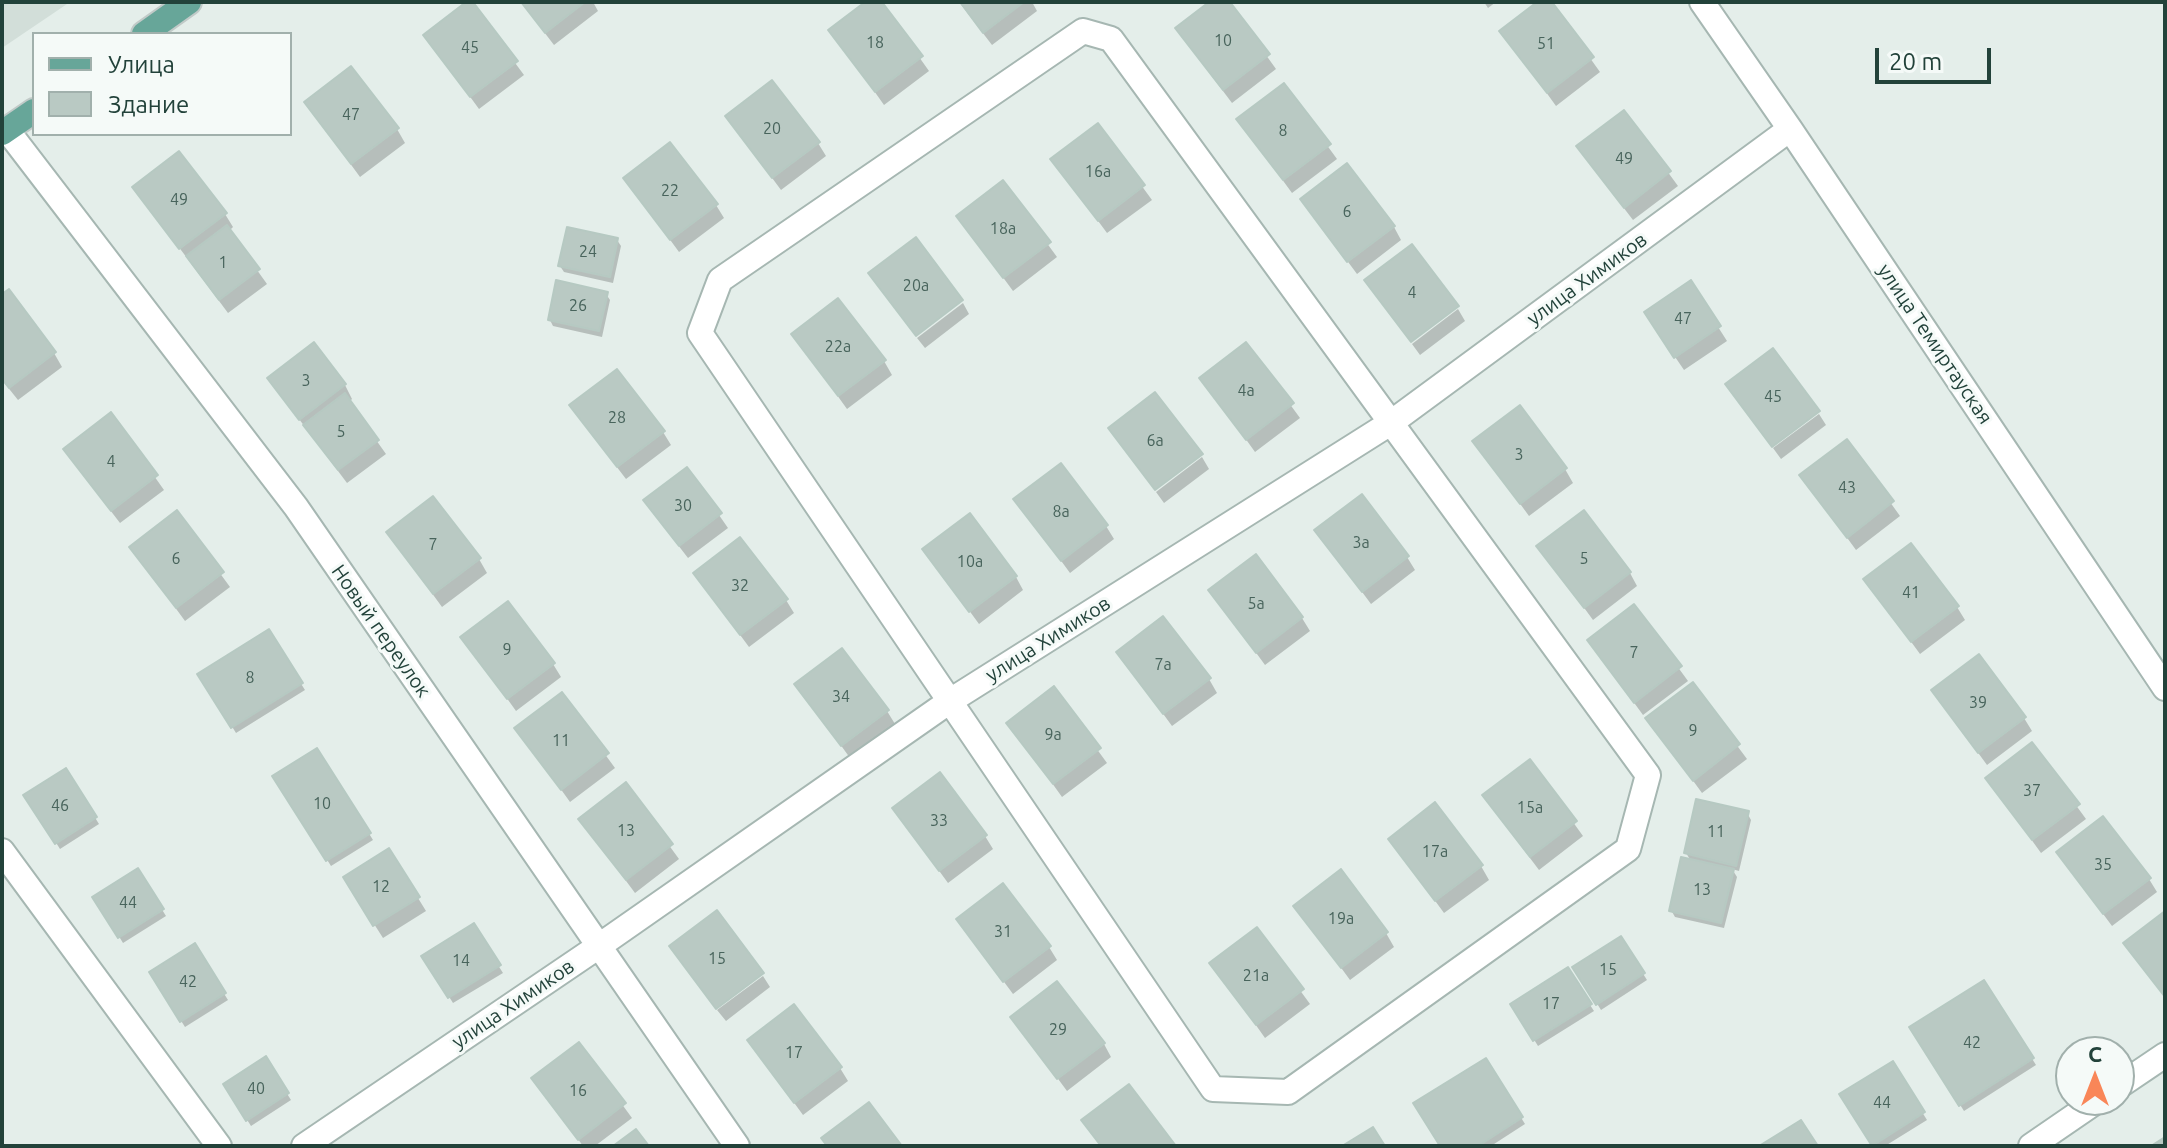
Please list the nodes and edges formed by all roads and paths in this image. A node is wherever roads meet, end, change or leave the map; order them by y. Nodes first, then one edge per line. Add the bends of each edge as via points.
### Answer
1 (189, 2) edge
2 (1702, 2) edge
3 (147, 32) edge
4 (32, 112) edge
5 (1790, 129) junction
6 (4, 131) edge
7 (1392, 422) junction
8 (2165, 688) edge
9 (950, 701) junction
10 (2, 851) edge
11 (599, 946) junction
12 (2165, 1055) edge
13 (2135, 1075) edge
14 (2075, 1116) edge
15 (219, 1146) edge
16 (304, 1146) edge
17 (737, 1146) edge
18 (2031, 1146) edge

1 - 3 main road
2 - 5 street, улица Темиртауская
4 - 6 main road
5 - 7 street, улица Химиков
5 - 8 street, улица Темиртауская
6 - 11 street, Новый переулок via 296,507
7 - 9 street, улица Химиков
7 - 9 street via 1111,39 1083,31 720,280 700,333
7 - 9 street via 1648,775 1628,849 1288,1092 1213,1089
9 - 11 street, улица Химиков
10 - 15 street
11 - 16 street, улица Химиков
11 - 17 street, Новый переулок
12 - 13 street
14 - 18 street

